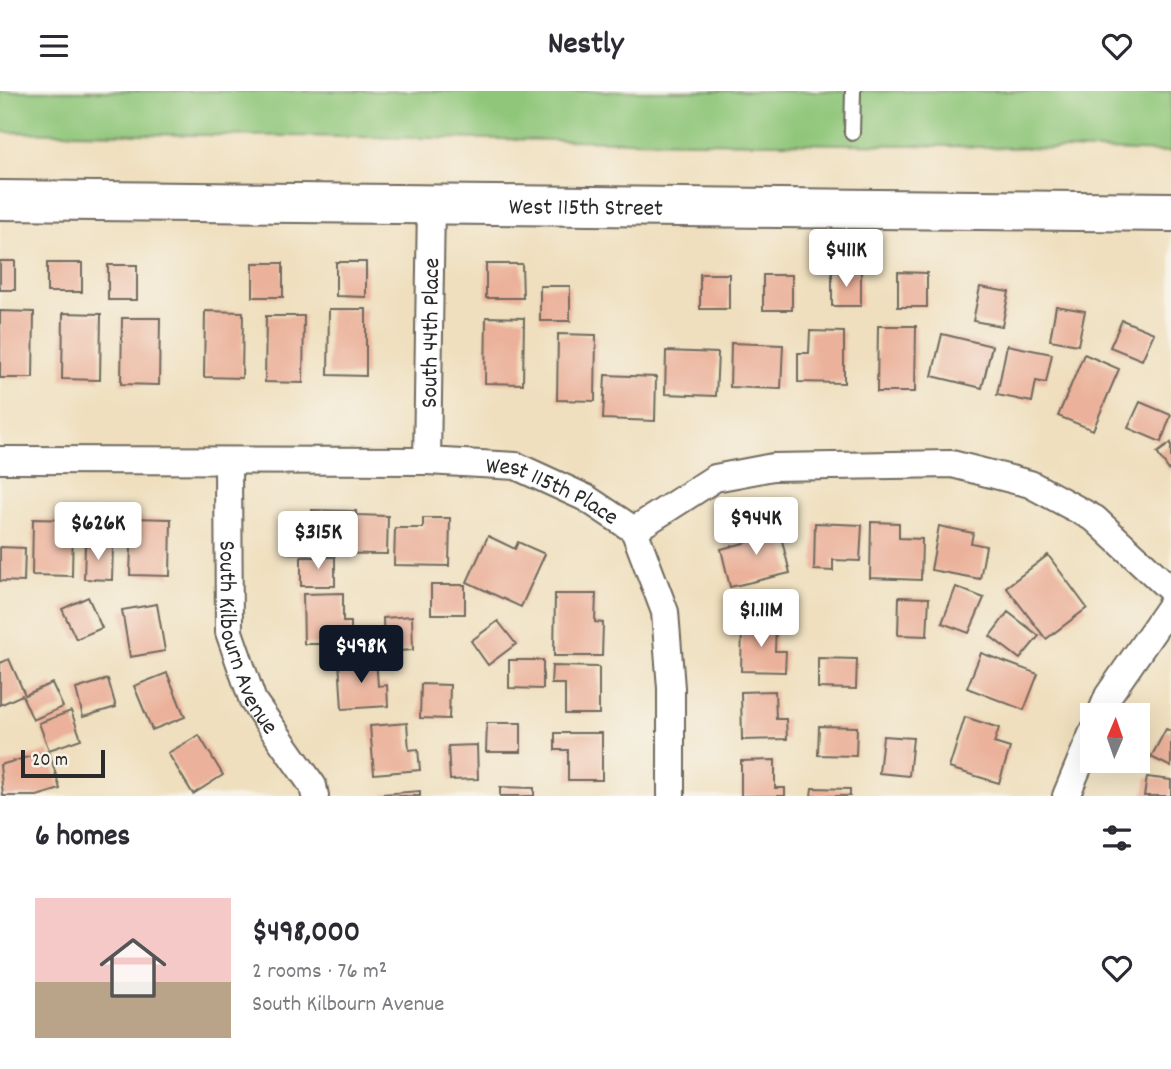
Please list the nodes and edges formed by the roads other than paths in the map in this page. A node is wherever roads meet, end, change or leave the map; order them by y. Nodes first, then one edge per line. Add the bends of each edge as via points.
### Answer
1 (853, 91) edge
2 (852, 133) dead end
3 (0, 200) edge
4 (431, 204) junction
5 (1171, 212) edge
6 (0, 460) edge
7 (427, 461) junction
8 (228, 463) junction
9 (634, 530) junction
10 (1171, 590) edge
11 (1171, 605) edge
12 (1105, 703) edge
13 (1080, 763) edge
14 (315, 796) edge
15 (671, 796) edge
16 (1066, 796) edge

1 - 2 lane
3 - 4 street, West 115th Street
4 - 5 street, West 115th Street
4 - 7 street, South 44th Place
6 - 8 street, West 115th Place
7 - 8 street, West 115th Place
7 - 9 street, West 115th Place via 516,466 586,498
8 - 14 street, South Kilbourn Avenue via 229,632 253,701 313,786
9 - 10 street, West 115th Place via 715,478 773,467 952,464 1030,484 1095,519
9 - 15 street via 665,612 671,688
11 - 12 street
13 - 16 street

